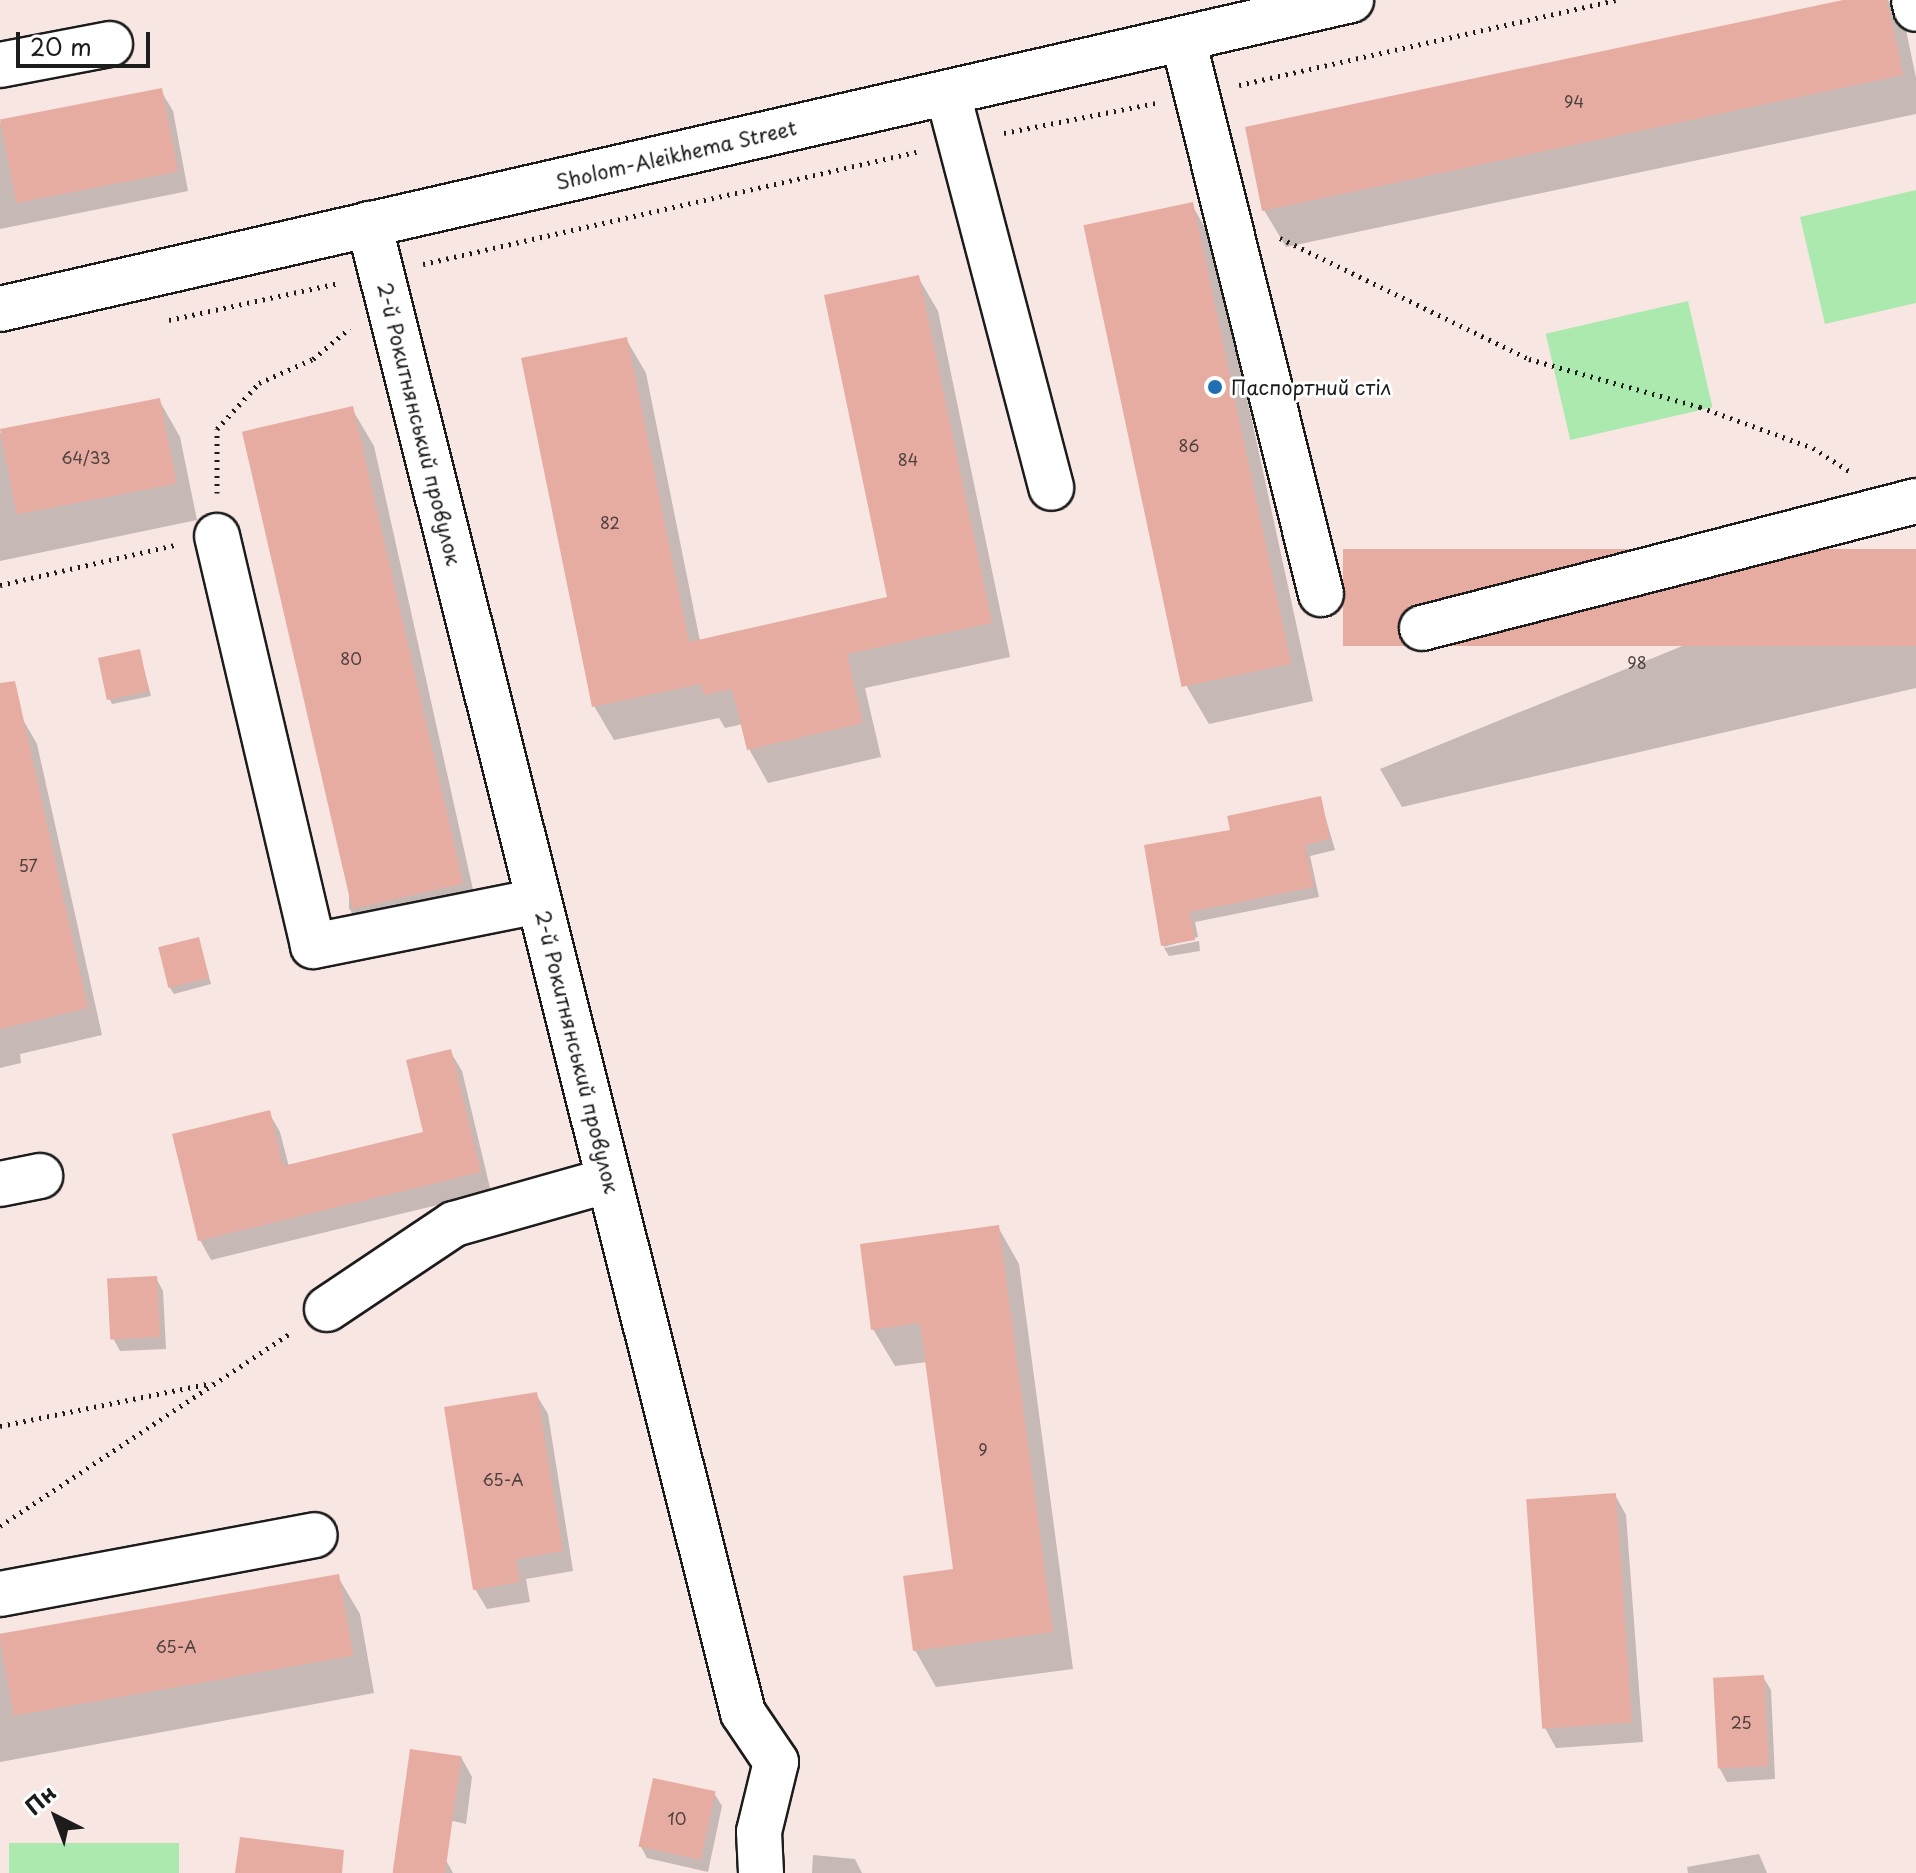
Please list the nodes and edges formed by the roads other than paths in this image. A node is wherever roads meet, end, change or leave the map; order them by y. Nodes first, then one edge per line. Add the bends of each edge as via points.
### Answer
1 (1351, 0) edge
2 (1914, 0) edge
3 (1916, 9) edge
4 (1183, 39) junction
5 (110, 44) dead end
6 (0, 65) edge
7 (948, 94) junction
8 (369, 224) junction
9 (0, 309) edge
10 (1051, 488) dead end
11 (1908, 503) edge
12 (217, 536) road end
13 (1321, 594) dead end
14 (1422, 628) dead end
15 (539, 901) junction
16 (609, 1180) junction
17 (327, 1309) road end
18 (315, 1535) dead end
19 (0, 1594) edge
20 (761, 1873) edge

1 - 4 street, Sholom-Aleikhema Street
2 - 3 street
4 - 7 street, Sholom-Aleikhema Street
4 - 13 street
5 - 6 street
7 - 8 street, Sholom-Aleikhema Street
7 - 10 street
8 - 9 street, Sholom-Aleikhema Street
8 - 15 street, 2-й Рокитнянський провулок
11 - 14 street
12 - 15 street via 313,946
15 - 16 street, 2-й Рокитнянський провулок
16 - 17 street via 454,1224
16 - 20 street, 2-й Рокитнянський провулок via 743,1713 776,1762 759,1832
18 - 19 street

